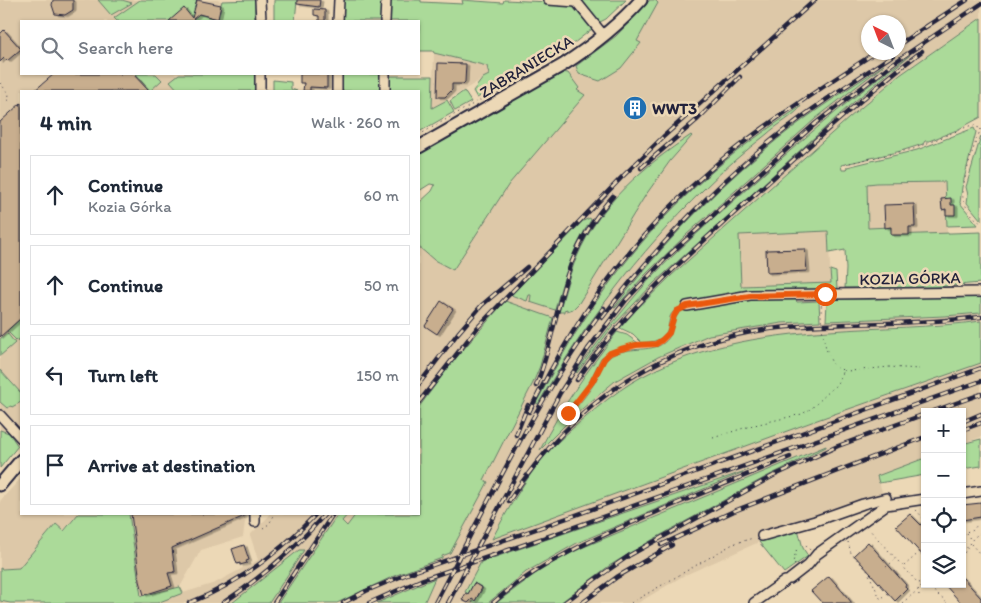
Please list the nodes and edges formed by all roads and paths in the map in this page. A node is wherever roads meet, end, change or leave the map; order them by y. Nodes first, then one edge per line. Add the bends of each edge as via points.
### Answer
1 (260, 0) edge
2 (339, 0) edge
3 (386, 0) edge
4 (548, 0) edge
5 (641, 0) edge
6 (576, 1) edge
7 (261, 20) edge
8 (338, 20) edge
9 (385, 20) edge
10 (604, 36) junction
11 (567, 50) dead end
12 (260, 75) edge
13 (337, 75) edge
14 (385, 75) edge
15 (0, 83) edge
16 (260, 90) edge
17 (337, 90) edge
18 (385, 90) edge
19 (8, 102) dead end
20 (981, 129) edge
21 (979, 132) junction
22 (420, 134) edge
23 (420, 145) edge
24 (845, 164) dead end
25 (981, 223) edge
26 (981, 292) edge
27 (825, 294) junction
28 (687, 306) joint
29 (919, 369) dead end
30 (843, 370) junction
31 (568, 413) dead end
32 (0, 415) edge
33 (20, 437) edge
34 (713, 438) dead end
35 (20, 461) edge
36 (0, 485) edge
37 (981, 491) edge
38 (966, 493) edge
39 (886, 498) dead end
40 (921, 500) edge
41 (915, 508) dead end
42 (275, 515) edge
43 (921, 515) edge
44 (255, 518) edge
45 (978, 524) dead end
46 (870, 530) dead end
47 (966, 533) joint
48 (981, 533) edge
49 (762, 536) joint
50 (970, 542) junction
51 (849, 544) dead end
52 (797, 548) dead end
53 (966, 550) edge
54 (921, 551) edge
55 (981, 555) edge
56 (896, 559) junction
57 (795, 565) dead end
58 (904, 567) junction
59 (886, 568) dead end
60 (921, 583) edge
61 (921, 586) edge
62 (931, 588) edge
63 (918, 590) junction
64 (890, 591) dead end
65 (919, 596) dead end
66 (881, 600) junction
67 (631, 603) edge
68 (754, 603) edge
69 (884, 603) edge
70 (902, 603) edge
71 (947, 603) edge

1 - 7 street
2 - 8 street
3 - 9 street
4 - 6 street
5 - 10 main road, ZABRANIECKA
6 - 10 street
10 - 23 main road, ZABRANIECKA via 563,65
11 - 22 path
12 - 16 street
13 - 17 street
14 - 18 street
15 - 19 path via 9,94
20 - 21 path
21 - 24 path via 975,125 969,126 913,149
21 - 25 path via 963,197 970,213
26 - 27 street, KOZIA GÓRKA
27 - 28 street, KOZIA GÓRKA via 750,296
27 - 30 path via 821,306 826,346 833,364
28 - 31 path via 677,311 669,333 656,344 636,345 610,353
29 - 30 path
30 - 34 path via 837,384 802,414
32 - 33 street
35 - 36 main road
37 - 38 street
39 - 49 street
40 - 68 street via 886,505
41 - 43 path
42 - 44 path via 263,528
45 - 47 path
46 - 56 path
47 - 50 path
48 - 50 path
49 - 67 path via 733,544
50 - 53 path
50 - 55 path
51 - 66 path via 851,554 867,570
52 - 57 path
54 - 58 path
56 - 58 path
56 - 59 path
58 - 60 path
61 - 63 path
62 - 71 path
63 - 65 path
63 - 70 path
64 - 66 path
66 - 69 path

